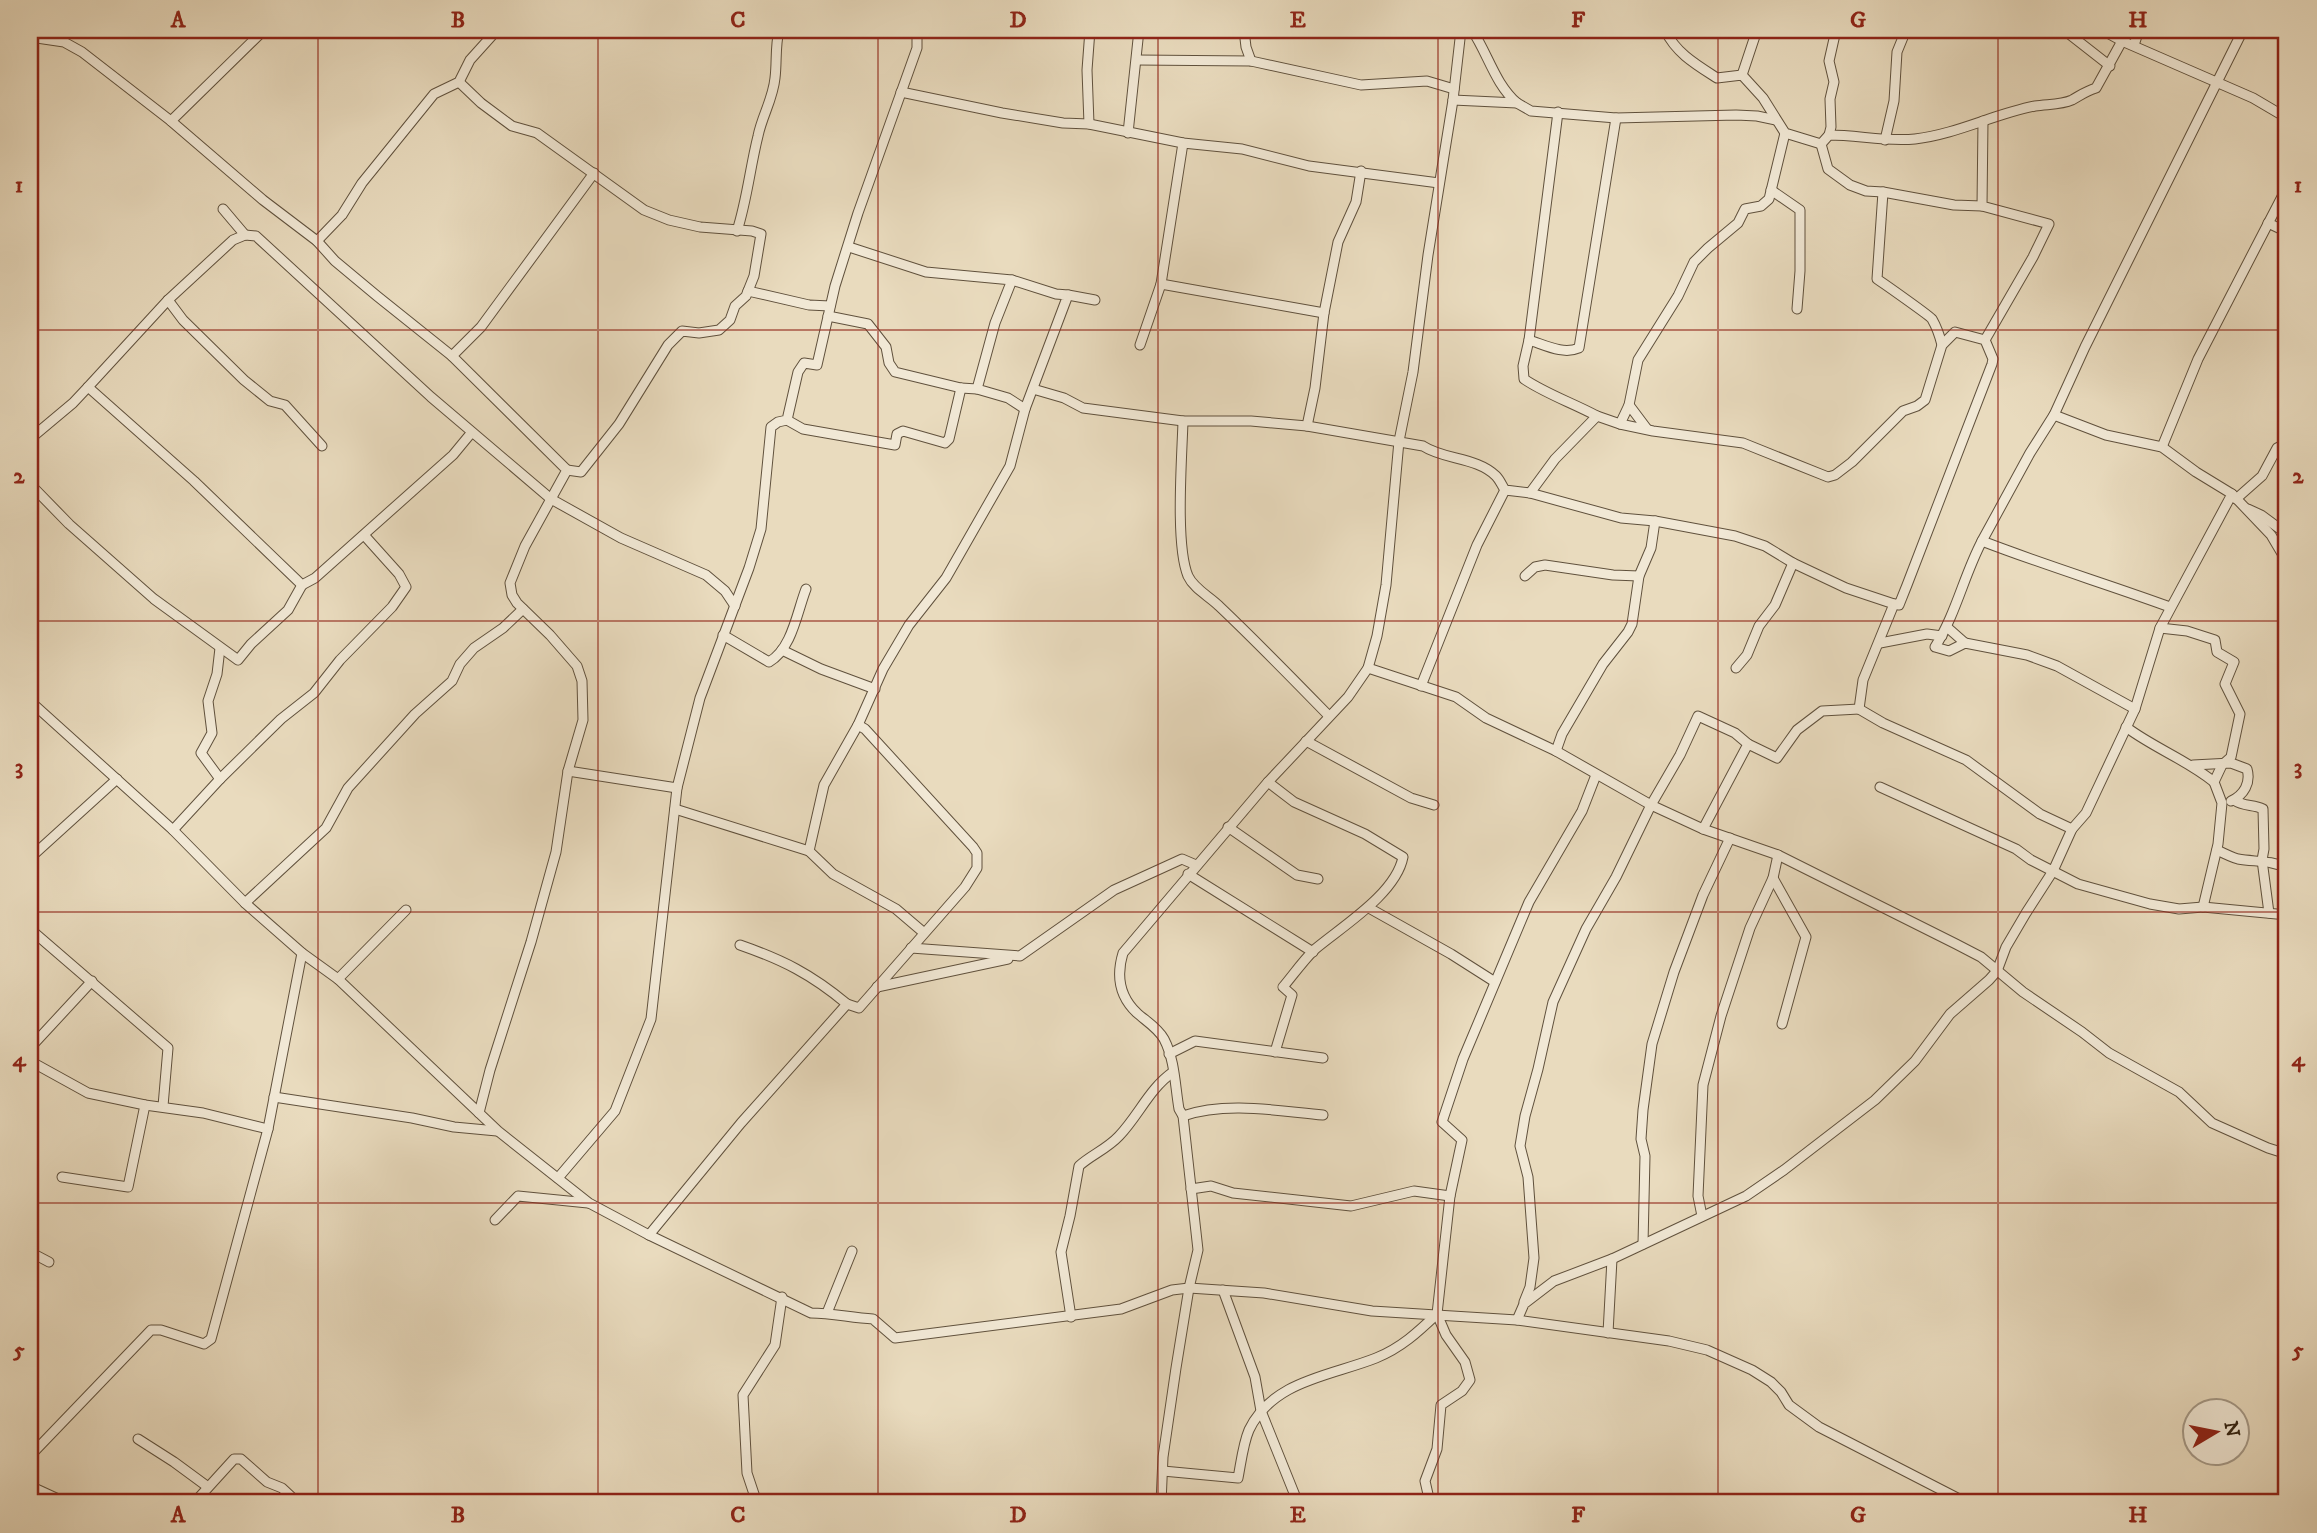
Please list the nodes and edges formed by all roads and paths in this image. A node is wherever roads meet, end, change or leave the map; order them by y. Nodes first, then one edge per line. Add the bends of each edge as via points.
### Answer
1 (264, 30) edge
2 (497, 30) edge
3 (779, 30) edge
4 (917, 30) edge
5 (1090, 30) edge
6 (1139, 30) edge
7 (1244, 30) edge
8 (1461, 30) edge
9 (1472, 30) edge
10 (1664, 30) edge
11 (1757, 30) edge
12 (1836, 30) edge
13 (1906, 30) edge
14 (2064, 30) edge
15 (2102, 30) edge
16 (2139, 30) edge
17 (2243, 30) edge
18 (44, 34) edge
19 (30, 37) edge
20 (2122, 41) junction
21 (2134, 45) junction
22 (1137, 60) junction
23 (1251, 61) junction
24 (2110, 66) junction
25 (1742, 75) junction
26 (459, 82) junction
27 (2217, 83) junction
28 (901, 92) junction
29 (1454, 95) junction
30 (1517, 103) junction
31 (1558, 112) junction
32 (1616, 118) junction
33 (2287, 118) edge
34 (1776, 120) junction
35 (171, 121) junction
36 (1983, 121) junction
37 (1089, 124) junction
38 (1128, 133) junction
39 (1785, 133) junction
40 (1829, 135) junction
41 (1885, 140) junction
42 (1183, 143) junction
43 (1821, 144) junction
44 (1361, 171) junction
45 (594, 173) junction
46 (1439, 183) junction
47 (2287, 187) edge
48 (1771, 190) junction
49 (1883, 192) junction
50 (1982, 205) junction
51 (223, 209) dead end
52 (2268, 223) junction
53 (737, 231) junction
54 (2287, 232) edge
55 (245, 234) junction
56 (317, 241) junction
57 (849, 247) junction
58 (1012, 280) junction
59 (1161, 284) junction
60 (748, 291) junction
61 (1068, 295) junction
62 (168, 300) junction
63 (1095, 300) dead end
64 (1797, 309) dead end
65 (829, 311) junction
66 (1324, 313) junction
67 (1529, 340) junction
68 (1984, 340) junction
69 (1140, 345) dead end
70 (1942, 345) junction
71 (452, 356) junction
72 (88, 387) junction
73 (961, 387) junction
74 (1033, 388) junction
75 (977, 389) junction
76 (1629, 405) junction
77 (1025, 409) junction
78 (2054, 415) junction
79 (1597, 416) junction
80 (786, 420) junction
81 (1183, 421) junction
82 (1620, 424) junction
83 (1307, 426) junction
84 (1647, 429) junction
85 (471, 432) junction
86 (30, 439) edge
87 (1399, 441) junction
88 (2287, 443) edge
89 (322, 446) dead end
90 (2162, 447) junction
91 (567, 470) junction
92 (30, 484) edge
93 (1506, 490) junction
94 (1530, 493) junction
95 (551, 499) junction
96 (2237, 500) junction
97 (1655, 521) junction
98 (2287, 534) edge
99 (363, 535) junction
100 (1982, 541) junction
101 (2287, 562) edge
102 (1793, 563) junction
103 (1525, 576) dead end
104 (1639, 576) junction
105 (302, 585) junction
106 (806, 589) dead end
107 (1894, 604) junction
108 (735, 606) junction
109 (2170, 607) junction
110 (523, 609) junction
111 (2160, 628) junction
112 (1945, 632) junction
113 (723, 635) junction
114 (1880, 643) junction
115 (1965, 643) junction
116 (220, 648) junction
117 (782, 650) junction
118 (1367, 668) junction
119 (1736, 668) dead end
120 (1421, 686) junction
121 (875, 689) junction
122 (30, 701) edge
123 (1859, 709) junction
124 (2135, 709) junction
125 (1329, 716) junction
126 (858, 725) junction
127 (2126, 727) junction
128 (1306, 741) junction
129 (1748, 744) junction
130 (1556, 751) junction
131 (2193, 765) junction
132 (2222, 765) junction
133 (568, 771) junction
134 (1596, 775) junction
135 (117, 779) junction
136 (220, 779) junction
137 (1268, 782) junction
138 (2214, 782) junction
139 (1880, 787) dead end
140 (677, 788) junction
141 (2234, 800) junction
142 (2222, 803) junction
143 (1434, 805) dead end
144 (1651, 805) junction
145 (675, 809) junction
146 (1228, 827) junction
147 (1703, 829) junction
148 (2072, 829) junction
149 (173, 830) junction
150 (1730, 838) junction
151 (2217, 850) junction
152 (809, 851) junction
153 (1778, 855) junction
154 (30, 858) edge
155 (2262, 860) junction
156 (1196, 865) junction
157 (2287, 868) edge
158 (2053, 871) junction
159 (1188, 874) junction
160 (1773, 877) junction
161 (1318, 879) dead end
162 (244, 903) junction
163 (2203, 907) junction
164 (1369, 908) junction
165 (406, 910) dead end
166 (2269, 913) junction
167 (2287, 915) edge
168 (30, 929) edge
169 (923, 932) junction
170 (740, 945) dead end
171 (911, 948) junction
172 (1312, 952) junction
173 (302, 953) junction
174 (1020, 956) junction
175 (1997, 971) junction
176 (338, 979) junction
177 (92, 981) junction
178 (1495, 982) junction
179 (877, 987) junction
180 (847, 1004) junction
181 (1782, 1024) dead end
182 (30, 1048) edge
183 (1275, 1052) junction
184 (1169, 1054) junction
185 (1323, 1058) dead end
186 (30, 1061) edge
187 (1173, 1072) junction
188 (274, 1097) junction
189 (145, 1105) junction
190 (163, 1106) junction
191 (479, 1114) junction
192 (1323, 1115) dead end
193 (1183, 1116) junction
194 (268, 1129) junction
195 (498, 1130) junction
196 (2287, 1154) edge
197 (62, 1177) dead end
198 (558, 1178) junction
199 (1191, 1189) junction
200 (1450, 1196) junction
201 (589, 1203) junction
202 (1702, 1216) junction
203 (495, 1220) dead end
204 (649, 1235) junction
205 (1643, 1244) junction
206 (852, 1251) dead end
207 (30, 1252) edge
208 (1612, 1259) junction
209 (49, 1262) dead end
210 (1189, 1288) junction
211 (1223, 1290) junction
212 (782, 1297) junction
213 (1524, 1304) junction
214 (827, 1313) junction
215 (1437, 1314) junction
216 (1071, 1317) junction
217 (1517, 1320) junction
218 (1608, 1333) junction
219 (1261, 1411) junction
220 (138, 1439) dead end
221 (30, 1456) edge
222 (1163, 1471) junction
223 (30, 1486) edge
224 (208, 1487) junction
225 (67, 1503) edge
226 (194, 1503) edge
227 (298, 1503) edge
228 (757, 1503) edge
229 (1163, 1503) edge
230 (1298, 1503) edge
231 (1430, 1503) edge
232 (1967, 1503) edge

1 - 35 street
2 - 26 street via 470,60
3 - 53 street via 770,103 758,133 747,202
4 - 28 street via 917,48
5 - 37 street
6 - 22 street
7 - 23 street
8 - 29 street
9 - 30 street via 1504,92
10 - 25 street via 1672,45 1717,78
11 - 25 street
12 - 40 street via 1829,61 1834,82
13 - 41 street via 1897,52 1894,101
14 - 24 street
15 - 20 street
16 - 21 street
17 - 27 street
18 - 19 street
18 - 35 street via 97,61
20 - 21 street
20 - 24 street
21 - 27 street
22 - 23 street
22 - 38 street
23 - 29 street via 1361,85 1427,81
24 - 36 street via 2096,88 2072,100
25 - 34 street
26 - 45 street via 512,126 537,133
26 - 56 street via 434,94
27 - 33 street
27 - 78 street
28 - 37 street via 1002,113
28 - 57 street
29 - 30 street
29 - 46 street
30 - 31 street via 1531,111
31 - 32 street
31 - 67 street
32 - 34 street via 1737,115
32 - 67 street via 1579,348 1571,352
34 - 39 street
35 - 56 street
36 - 41 street via 1927,137
36 - 50 street
37 - 38 street
38 - 42 street
39 - 43 street
39 - 48 street
40 - 41 street
40 - 43 street
42 - 44 street
42 - 59 street
43 - 49 street via 1828,169 1839,178 1866,191
44 - 46 street
44 - 66 street via 1356,202 1338,242
45 - 53 street via 644,211 669,220
45 - 71 street via 481,327
46 - 87 street
47 - 52 street
48 - 64 street via 1800,209
48 - 76 street via 1769,199 1745,209 1738,223 1694,262 1638,360
49 - 50 street via 1954,205
49 - 70 street via 1877,279 1927,313
50 - 68 street via 2049,224
51 - 55 street
52 - 54 street
52 - 90 street via 2197,359
53 - 60 street via 761,234
55 - 62 street
55 - 85 street via 256,236
56 - 71 street via 335,261
57 - 58 street via 926,272
57 - 65 street
58 - 61 street
58 - 75 street
59 - 66 street
59 - 69 street
60 - 65 street
60 - 91 street via 719,330 682,331 668,345 619,425 581,472
61 - 63 street
61 - 74 street
62 - 72 street
62 - 89 street via 244,380 270,401 285,405
65 - 73 street via 868,324 886,347 895,372
65 - 80 street via 817,365 804,363 798,372
66 - 83 street
67 - 79 street via 1524,379
68 - 70 street via 1955,332
68 - 107 street via 1993,359 1986,383 1908,585 1899,606
70 - 84 street via 1925,400 1903,411 1852,461 1828,477 1743,443
71 - 91 street
72 - 86 street
72 - 105 street
73 - 75 street
73 - 80 street via 945,443 903,431 897,434 895,445 803,429
74 - 77 street
74 - 81 street via 1083,408
75 - 77 street
76 - 82 street
76 - 84 street
77 - 121 street via 1010,466 946,578 909,625
78 - 90 street via 2106,435
78 - 100 street
79 - 82 street
79 - 94 street via 1555,458
80 - 108 street via 771,427 761,529
81 - 83 street
81 - 125 street via 1182,540 1188,576
82 - 84 street
83 - 87 street
85 - 95 street
85 - 99 street via 453,455
87 - 93 street via 1495,474
87 - 118 street via 1386,585
88 - 96 street via 2277,448 2262,475
90 - 96 street
91 - 95 street
92 - 116 street via 113,564
93 - 94 street
93 - 120 street via 1477,545
94 - 97 street via 1621,518
95 - 108 street via 630,542 706,575
95 - 110 street via 510,583 512,595
96 - 98 street
96 - 101 street via 2271,535
96 - 109 street
97 - 102 street via 1735,536 1765,546
97 - 104 street via 1651,548
99 - 105 street
99 - 136 street via 407,587 314,693
100 - 109 street
100 - 112 street
102 - 107 street
102 - 119 street via 1775,605
103 - 104 street via 1545,565
104 - 130 street via 1628,632 1603,664
105 - 116 street via 288,610 238,660
106 - 117 street
107 - 114 street
108 - 113 street
109 - 111 street
110 - 133 street via 580,672 583,720
110 - 162 street via 474,648 452,681 415,714 348,788 327,828
111 - 124 street
111 - 132 street via 2215,640 2217,652 2234,662 2225,684 2241,714 2231,757
112 - 114 street
112 - 115 street
112 - 115 street via 1935,647 1949,651
113 - 117 street via 769,662
113 - 140 street via 700,698
114 - 123 street via 1863,680
115 - 124 street via 2057,666
116 - 136 street via 208,701 212,733 201,753
117 - 121 street
118 - 120 street
118 - 125 street
120 - 130 street via 1456,697 1486,718
121 - 126 street
122 - 135 street
123 - 129 street via 1822,711 1797,730 1777,758
123 - 148 street via 1966,760 2040,814
124 - 127 street
125 - 128 street
126 - 152 street via 824,785
126 - 169 street via 977,853 977,868 965,887
127 - 131 street
127 - 148 street via 2086,813
128 - 137 street
128 - 143 street via 1410,798
129 - 144 street via 1698,716
129 - 147 street
130 - 134 street
131 - 132 street
131 - 138 street
132 - 138 street
132 - 141 street via 2247,769 2250,779
133 - 140 street
133 - 191 street via 556,852
134 - 144 street
134 - 178 street via 1582,811 1529,902
135 - 149 street
135 - 154 street
136 - 149 street
137 - 146 street
137 - 164 street via 1294,802 1403,857 1401,868
138 - 142 street
139 - 158 street via 2016,849
140 - 145 street
141 - 142 street
141 - 155 street via 2263,809
142 - 151 street
144 - 147 street
144 - 213 street via 1553,1002 1520,1146 1528,1177 1534,1258
145 - 152 street
145 - 198 street via 651,1019 615,1111
146 - 156 street
146 - 161 street via 1297,875
147 - 150 street
148 - 158 street
149 - 162 street
150 - 153 street
150 - 205 street via 1703,895 1652,1044 1642,1129
151 - 155 street via 2236,859
151 - 163 street
152 - 169 street via 833,874 896,909
153 - 160 street
153 - 175 street via 1981,957
155 - 157 street
155 - 166 street
156 - 159 street
156 - 174 street via 1182,859 1114,890
158 - 163 street via 2078,884 2150,904
158 - 175 street via 2006,947
159 - 172 street
159 - 184 street via 1123,953 1119,967 1118,978 1128,1003 1158,1031
160 - 181 street via 1806,937
160 - 202 street via 1750,928 1703,1085 1698,1196
162 - 173 street
163 - 166 street
164 - 172 street
164 - 178 street
165 - 176 street
166 - 167 street
168 - 177 street
169 - 171 street
170 - 180 street via 791,965
171 - 174 street
171 - 179 street
172 - 183 street via 1283,987 1292,995
173 - 176 street
173 - 188 street
174 - 179 street
175 - 196 street via 2109,1053 2179,1092 2212,1123
175 - 202 street via 1950,1014 1915,1061 1875,1100 1746,1196
176 - 191 street
177 - 182 street
177 - 190 street via 168,1048
178 - 200 street via 1442,1122 1462,1140
179 - 180 street via 859,1007
180 - 204 street
183 - 184 street via 1195,1041
183 - 185 street
184 - 187 street
186 - 189 street via 88,1093
187 - 193 street
187 - 216 street via 1154,1088 1121,1135 1079,1166 1061,1252
188 - 194 street
188 - 195 street
189 - 190 street
189 - 197 street via 128,1187
190 - 194 street
191 - 195 street
192 - 193 street via 1252,1108
193 - 199 street
194 - 221 street via 211,1339 204,1344 161,1329 151,1330
195 - 198 street
198 - 201 street
199 - 200 street via 1211,1186 1233,1193 1351,1206 1414,1191
199 - 210 street via 1198,1250
200 - 215 street
201 - 203 street via 518,1196
201 - 204 street
202 - 205 street
204 - 212 street
205 - 208 street
206 - 214 street
207 - 209 street
208 - 213 street via 1554,1281
208 - 218 street
210 - 211 street
210 - 216 street via 1121,1310
210 - 222 street
211 - 215 street via 1372,1311
211 - 219 street via 1255,1377
212 - 214 street via 811,1312
212 - 228 street via 775,1345 743,1395 747,1473
213 - 217 street
214 - 216 street via 873,1319 895,1338
215 - 217 street
215 - 219 street via 1405,1343 1377,1358 1313,1377 1272,1399
215 - 231 street via 1465,1362 1470,1380 1441,1405 1437,1449 1425,1481
217 - 218 street
218 - 232 street via 1707,1350 1752,1370 1819,1427
219 - 222 street via 1248,1432 1238,1478
219 - 230 street
220 - 224 street
222 - 229 street
223 - 225 street
224 - 226 street
224 - 227 street via 234,1459 240,1459

